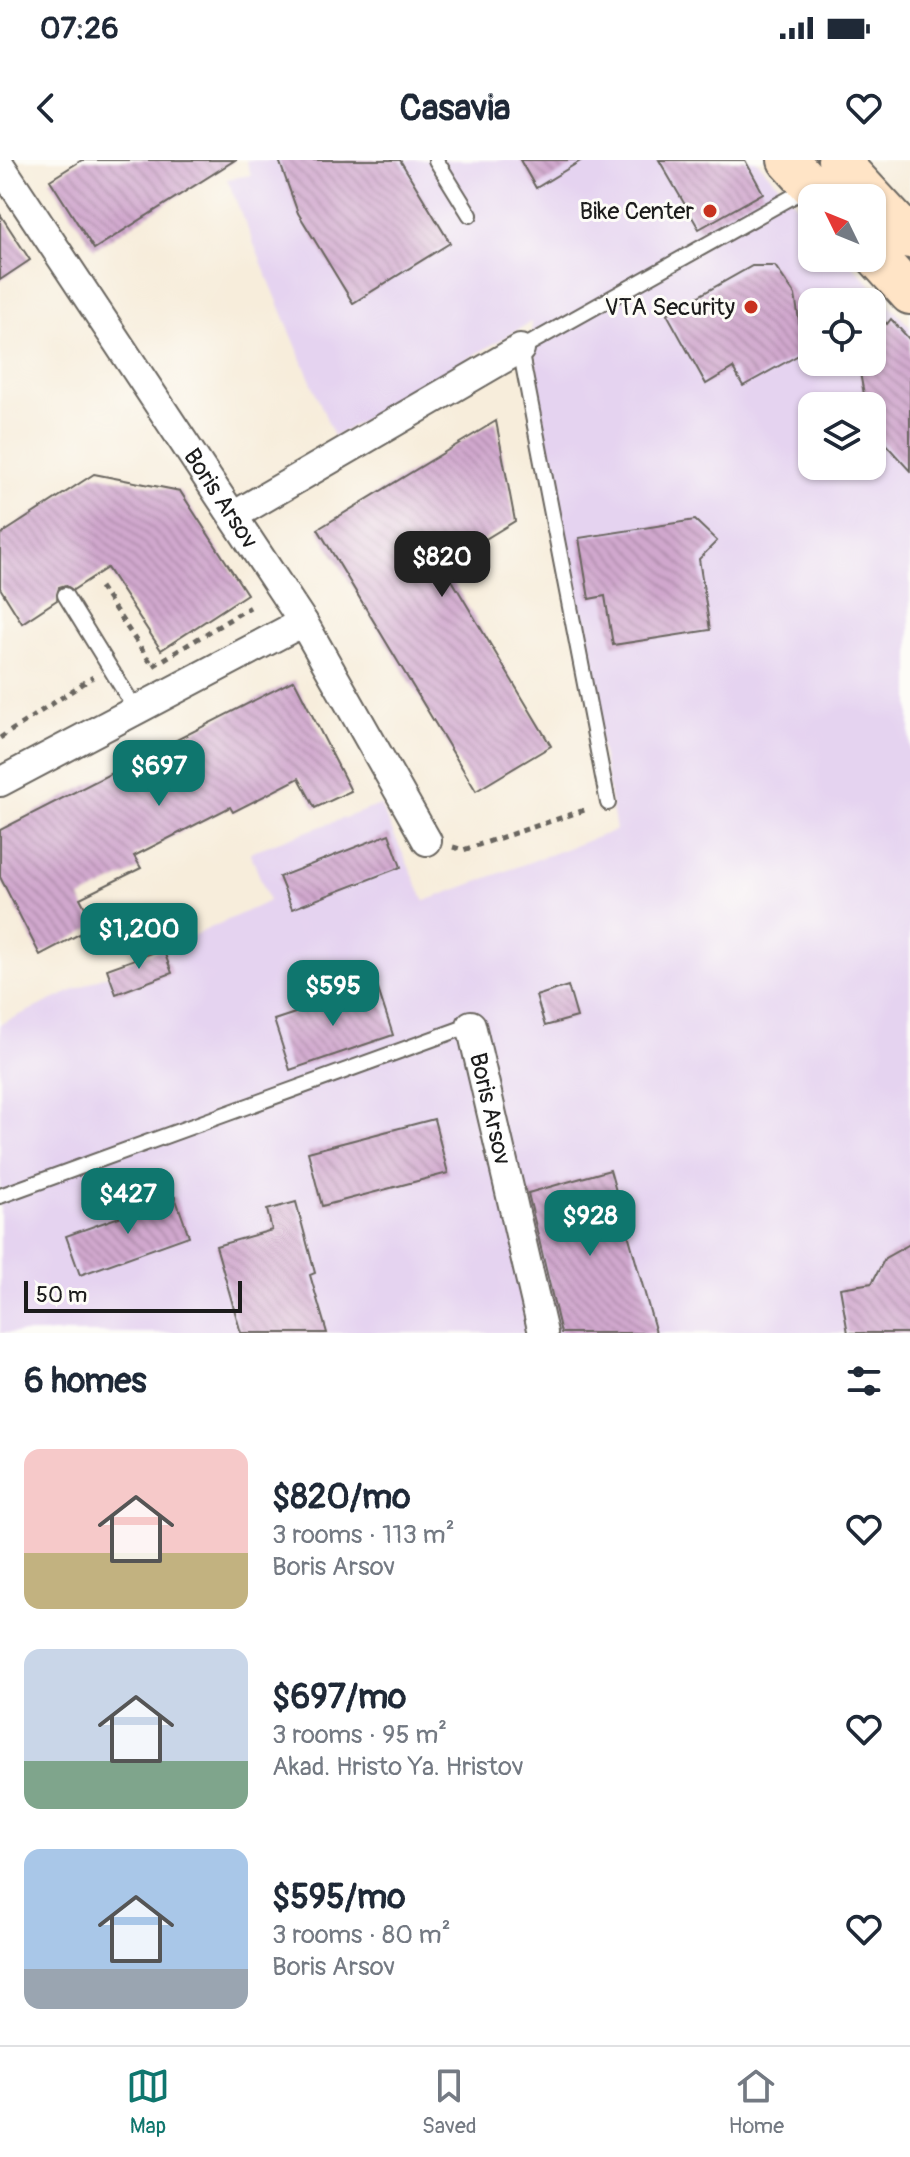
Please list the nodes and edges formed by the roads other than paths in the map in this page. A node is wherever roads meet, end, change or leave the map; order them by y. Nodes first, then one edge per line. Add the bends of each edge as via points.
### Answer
1 (436, 160) edge
2 (0, 165) edge
3 (815, 176) edge
4 (470, 215) dead end
5 (910, 238) edge
6 (886, 267) edge
7 (910, 294) edge
8 (520, 349) junction
9 (233, 516) junction
10 (65, 595) dead end
11 (303, 622) junction
12 (136, 710) junction
13 (0, 782) edge
14 (608, 803) road end
15 (427, 841) road end
16 (471, 1025) joint
17 (0, 1196) edge
18 (543, 1333) edge

1 - 4 lane
2 - 9 street, Boris Arsov
3 - 5 main road
3 - 8 lane
6 - 7 main road
8 - 9 street
8 - 14 lane
9 - 11 street, Boris Arsov
10 - 12 lane
11 - 12 street
11 - 15 street, Boris Arsov
12 - 13 street
16 - 17 lane
16 - 18 street, Boris Arsov

